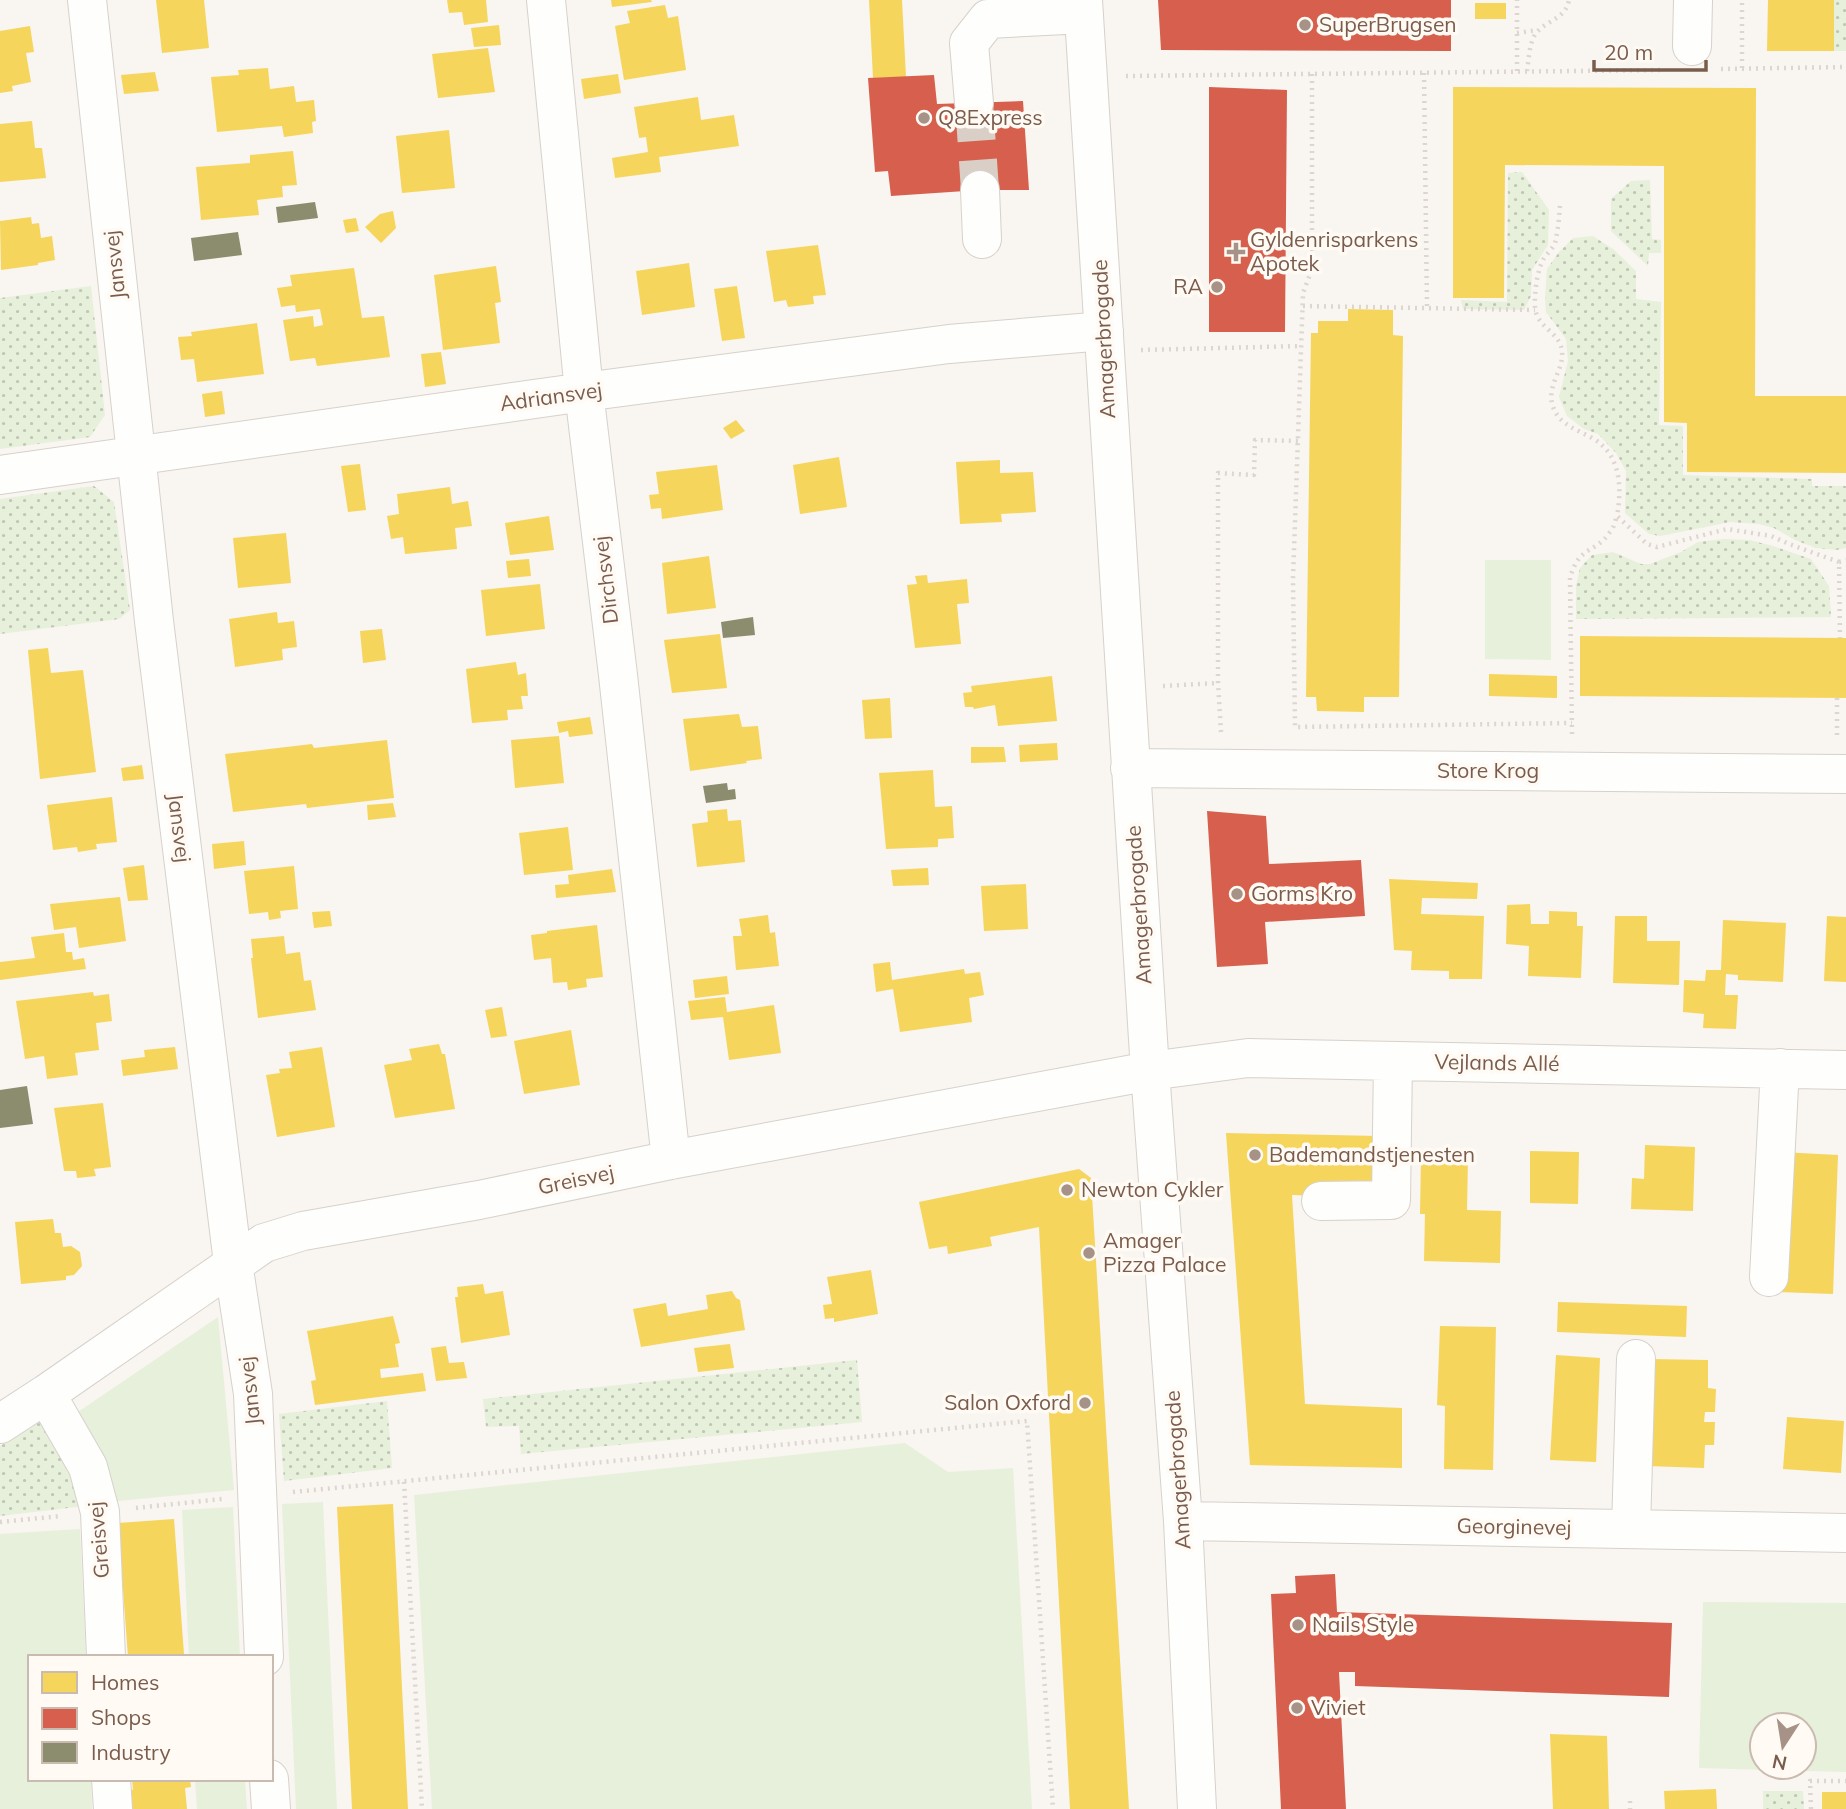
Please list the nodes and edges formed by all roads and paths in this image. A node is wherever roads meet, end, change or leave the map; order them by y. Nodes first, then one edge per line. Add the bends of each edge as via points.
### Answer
1 (88, 0) edge
2 (546, 0) edge
3 (1517, 0) edge
4 (1569, 0) edge
5 (1693, 0) edge
6 (1742, 0) edge
7 (1084, 7) edge
8 (1538, 30) junction
9 (1517, 33) junction
10 (1691, 62) junction
11 (1846, 67) edge
12 (1742, 68) junction
13 (1517, 71) junction
14 (1527, 71) junction
15 (1424, 73) junction
16 (1312, 74) junction
17 (1088, 77) junction
18 (974, 103) tunnel mouth
19 (980, 190) tunnel mouth
20 (1560, 206) dead end
21 (982, 239) dead end
22 (1303, 306) junction
23 (1427, 309) junction
24 (1535, 310) junction
25 (1105, 341) junction
26 (1301, 346) junction
27 (584, 392) junction
28 (1299, 441) junction
29 (135, 457) junction
30 (0, 475) edge
31 (1617, 516) junction
32 (1846, 560) edge
33 (1839, 562) junction
34 (1840, 638) dead end
35 (1218, 683) junction
36 (1125, 688) junction
37 (1572, 723) junction
38 (1130, 768) junction
39 (1223, 768) junction
40 (1571, 771) junction
41 (1846, 774) edge
42 (1393, 1061) junction
43 (1780, 1068) junction
44 (1846, 1070) edge
45 (1150, 1071) junction
46 (671, 1160) junction
47 (1321, 1200) dead end
48 (233, 1263) junction
49 (1769, 1277) dead end
50 (1636, 1359) dead end
51 (46, 1394) junction
52 (0, 1424) edge
53 (404, 1482) junction
54 (258, 1495) junction
55 (100, 1512) junction
56 (0, 1521) edge
57 (1183, 1521) junction
58 (1631, 1529) junction
59 (1846, 1533) edge
60 (106, 1655) edge
61 (264, 1655) edge
62 (111, 1781) edge
63 (270, 1781) edge
64 (1846, 1781) edge
65 (1630, 1801) dead end
66 (113, 1809) edge
67 (271, 1809) edge
68 (422, 1809) edge
69 (1053, 1809) edge
70 (1197, 1809) edge
71 (1630, 1809) edge
72 (1811, 1809) edge

1 - 29 street, Jansvej
2 - 27 street, Dirchsvej
3 - 9 path
4 - 8 path via 1558,18
5 - 10 street
6 - 12 path
7 - 17 street, Amagerbrogade
7 - 18 street via 988,19 969,43
8 - 9 path
8 - 14 path
9 - 13 path
10 - 12 path
10 - 14 path
11 - 12 path
13 - 14 path
13 - 15 path
15 - 16 path
15 - 23 path
16 - 17 path
16 - 22 path via 1312,269
17 - 25 street, Amagerbrogade
19 - 21 street
20 - 24 path via 1554,246 1538,272
22 - 23 path
22 - 26 path
23 - 24 path
24 - 31 path via 1562,349 1562,364 1552,388 1556,414 1564,424 1597,440 1616,464
25 - 26 path
25 - 27 street, Adriansvej via 948,344
25 - 36 street, Amagerbrogade
26 - 28 path
27 - 29 street, Adriansvej
27 - 46 street, Dirchsvej
28 - 35 path via 1255,440 1254,474 1218,473
28 - 37 path via 1293,579 1295,727
29 - 30 street, Adriansvej
29 - 48 street, Jansvej
31 - 33 path via 1647,544 1657,547 1727,529 1770,536
31 - 37 path via 1611,532 1574,564 1570,579
32 - 33 path
33 - 34 path
35 - 36 path
35 - 39 path
36 - 38 street, Amagerbrogade
37 - 40 path
38 - 39 street, Store Krog
38 - 45 street, Amagerbrogade
39 - 40 street, Store Krog
40 - 41 street, Store Krog
42 - 43 street, Vejlands Allé
42 - 45 street, Vejlands Allé via 1248,1058
42 - 47 street via 1391,1200
43 - 44 street, Vejlands Allé
43 - 49 street
45 - 46 street, Greisvej
45 - 57 street, Amagerbrogade
46 - 48 street, Greisvej via 303,1231 264,1243
48 - 51 street, Greisvej
48 - 54 street, Jansvej via 253,1394
50 - 58 street
51 - 52 street, Greisvej
51 - 55 street, Greisvej via 88,1467
53 - 54 path
53 - 68 path
53 - 69 path via 1027,1421
54 - 55 path
54 - 61 street, Jansvej
55 - 56 path
55 - 60 street, Greisvej
57 - 58 street, Georginevej
57 - 70 street, Amagerbrogade
58 - 59 street, Georginevej
62 - 66 street
63 - 67 street
64 - 72 path via 1810,1781
65 - 71 path

